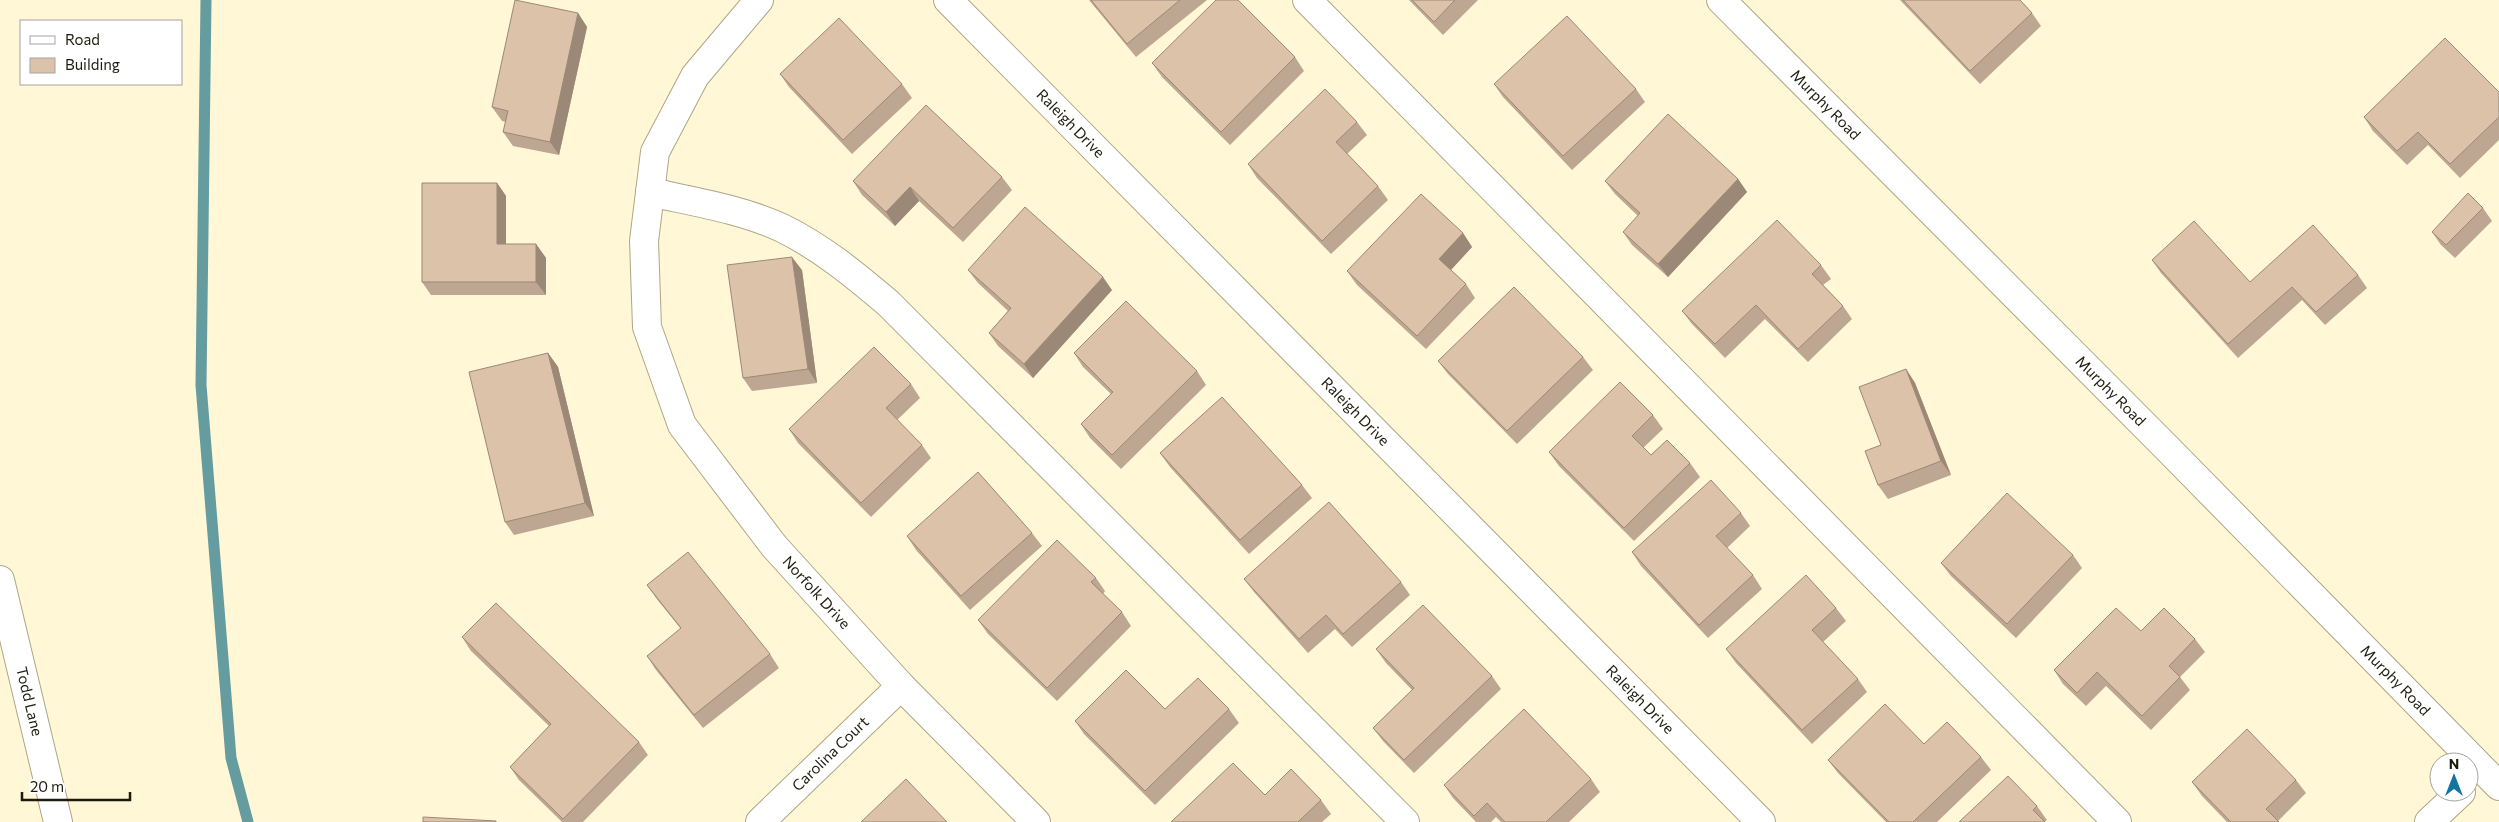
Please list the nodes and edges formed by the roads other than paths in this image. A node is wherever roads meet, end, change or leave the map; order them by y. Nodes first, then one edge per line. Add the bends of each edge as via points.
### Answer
1 (759, 0) edge
2 (948, 0) edge
3 (1306, 0) edge
4 (1721, 0) edge
5 (650, 192) junction
6 (0, 580) edge
7 (901, 686) junction
8 (2484, 780) edge
9 (2450, 802) edge
10 (58, 822) edge
11 (760, 822) edge
12 (1036, 822) edge
13 (1406, 822) edge
14 (1761, 822) edge
15 (2117, 822) edge
16 (2429, 822) edge

1 - 5 street, Norfolk Drive via 696,76 655,152
2 - 14 street, Raleigh Drive
3 - 15 street
4 - 8 street, Murphy Road via 2168,449
5 - 7 street, Norfolk Drive via 644,241 646,327 682,425 774,546
5 - 13 street via 736,211 782,228 839,262 888,303
6 - 10 street, Todd Lane
7 - 11 street, Carolina Court
7 - 12 street, Norfolk Drive
9 - 16 street

